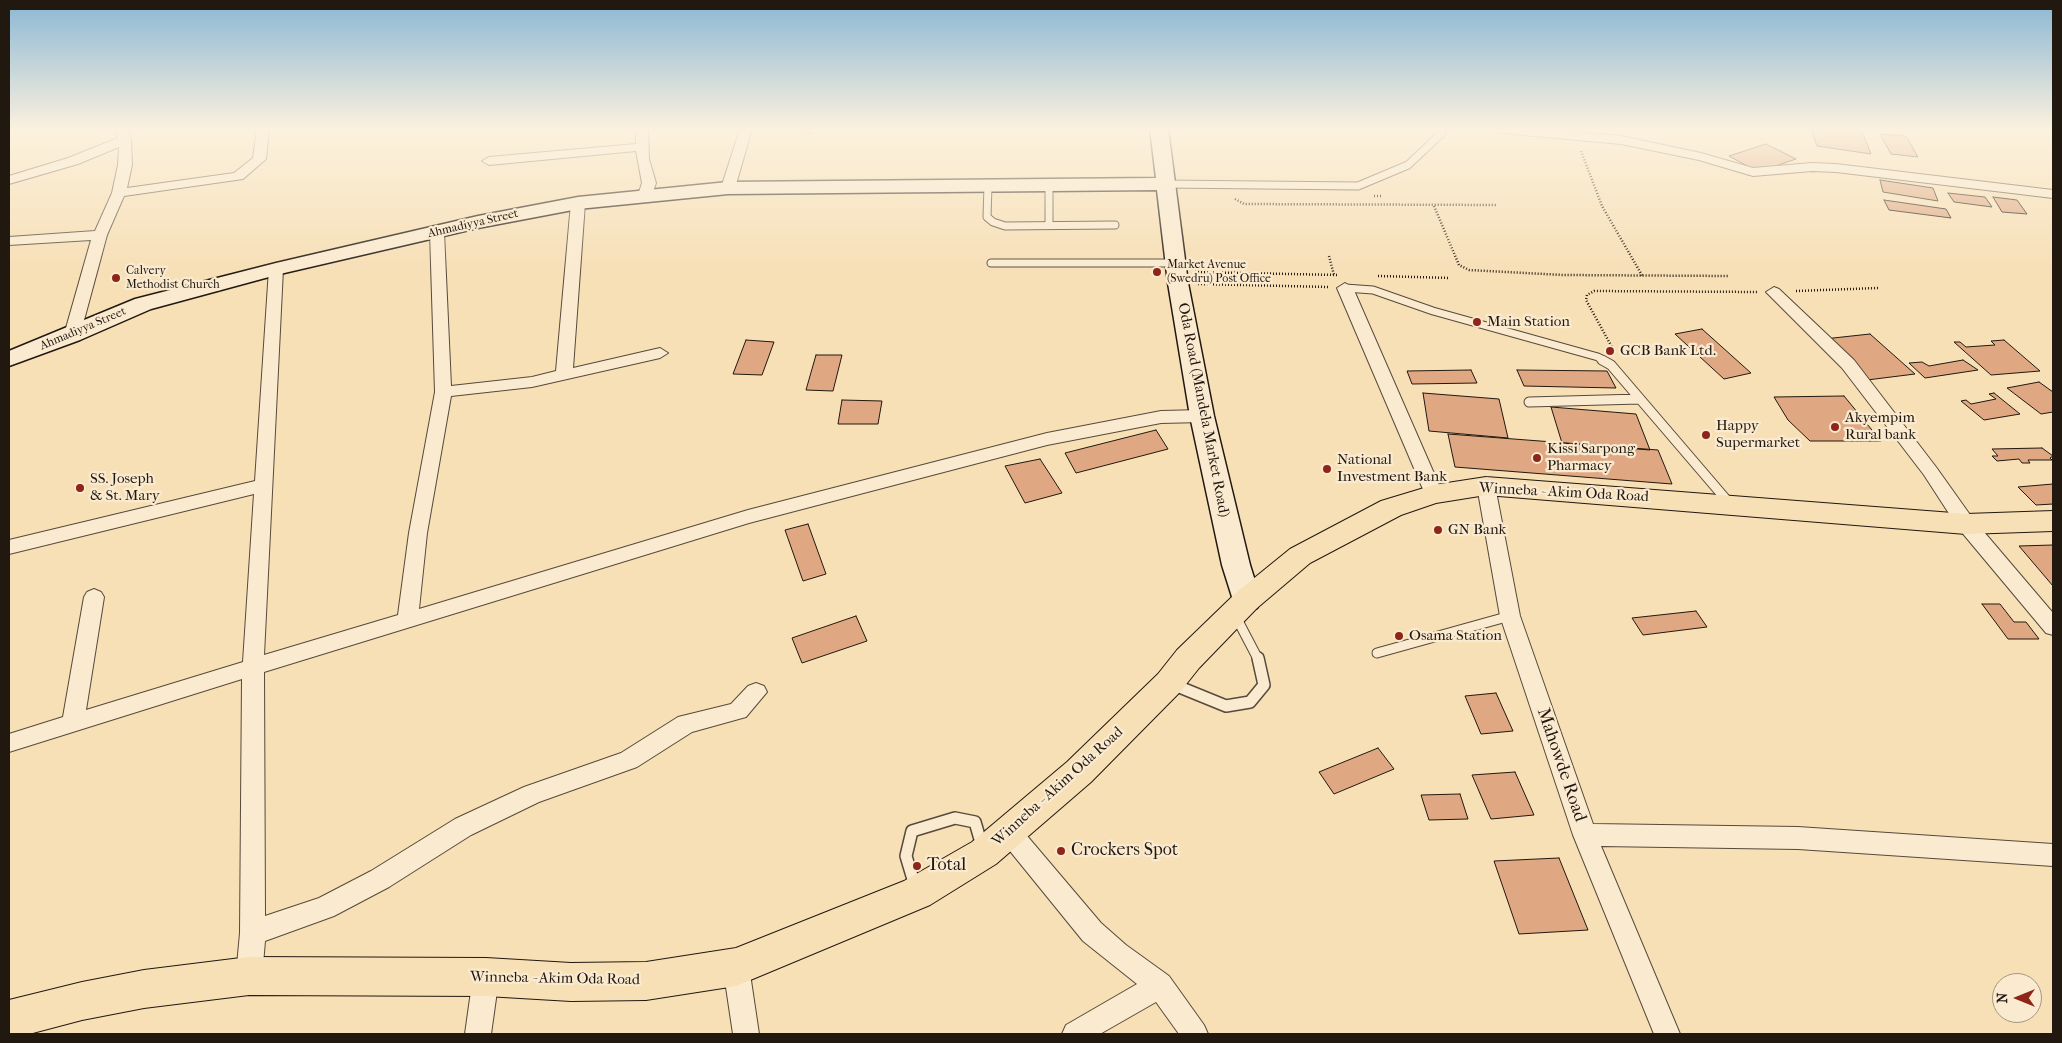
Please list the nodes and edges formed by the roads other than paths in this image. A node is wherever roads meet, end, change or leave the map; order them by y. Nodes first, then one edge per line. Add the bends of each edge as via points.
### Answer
1 (122, 178) edge
2 (226, 178) edge
3 (647, 178) edge
4 (731, 178) edge
5 (1164, 178) edge
6 (1379, 178) edge
7 (1917, 178) edge
8 (1165, 184) junction
9 (988, 185) junction
10 (1049, 185) junction
11 (728, 188) junction
12 (119, 193) junction
13 (2053, 194) edge
14 (645, 195) junction
15 (578, 203) junction
16 (1049, 224) junction
17 (1115, 225) dead end
18 (437, 232) junction
19 (100, 235) junction
20 (9, 241) edge
21 (991, 263) dead end
22 (276, 269) junction
23 (1178, 273) junction
24 (1341, 280) joint
25 (1774, 292) road end
26 (72, 335) junction
27 (660, 353) dead end
28 (9, 359) edge
29 (564, 375) junction
30 (443, 392) junction
31 (1640, 399) junction
32 (1529, 402) dead end
33 (1202, 416) junction
34 (264, 485) junction
35 (1486, 486) junction
36 (1434, 494) junction
37 (1730, 504) junction
38 (2053, 521) edge
39 (1966, 524) junction
40 (9, 547) edge
41 (94, 597) dead end
42 (1241, 607) junction
43 (1510, 616) junction
44 (407, 621) junction
45 (2053, 627) edge
46 (1377, 653) dead end
47 (254, 667) junction
48 (1169, 683) junction
49 (756, 692) dead end
50 (73, 723) junction
51 (9, 743) edge
52 (1009, 832) junction
53 (1584, 835) junction
54 (984, 853) junction
55 (2053, 855) edge
56 (917, 893) junction
57 (253, 932) junction
58 (736, 967) junction
59 (249, 976) junction
60 (486, 977) junction
61 (1160, 985) junction
62 (9, 1020) edge
63 (478, 1034) edge
64 (746, 1034) edge
65 (1075, 1034) edge
66 (1195, 1034) edge
67 (1667, 1034) edge

1 - 12 street
2 - 12 street
3 - 14 street
4 - 11 street
5 - 8 street, Oda Road (Mandela Market Road)
6 - 8 lane via 1346,187
7 - 13 street
8 - 10 street, Ahmadiyya Street
8 - 23 street, Oda Road (Mandela Market Road)
9 - 10 street, Ahmadiyya Street
9 - 11 street, Ahmadiyya Street
9 - 16 lane via 987,217 993,222 1005,226
10 - 16 lane
11 - 14 street, Ahmadiyya Street
12 - 19 street
14 - 15 street, Ahmadiyya Street
15 - 18 street, Ahmadiyya Street
15 - 29 street
16 - 17 lane
18 - 22 street, Ahmadiyya Street
18 - 30 street
19 - 20 street
19 - 26 street
21 - 23 lane
22 - 26 street, Ahmadiyya Street via 143,304
22 - 34 street
23 - 33 street, Oda Road (Mandela Market Road)
24 - 31 lane via 1433,311 1598,357 1611,365
24 - 36 street
25 - 39 street via 1848,364
26 - 28 street, Ahmadiyya Street
27 - 29 street
29 - 30 street
30 - 44 street via 418,534
31 - 32 lane
31 - 37 lane
33 - 42 street, Oda Road (Mandela Market Road) via 1236,566
33 - 44 street via 1161,417 1038,442 739,519
34 - 40 street
34 - 47 street
35 - 36 main road, Winneba - Akim Oda Road
35 - 37 main road, Winneba - Akim Oda Road
35 - 43 street, Mahowde Road
36 - 42 main road, Winneba - Akim Oda Road via 1391,508 1300,556
37 - 39 main road, Winneba - Akim Oda Road
38 - 39 main road, Winneba - Akim Oda Road
39 - 45 street
41 - 50 street
42 - 48 main road, Winneba - Akim Oda Road via 1188,658
42 - 48 lane via 1264,685 1250,702 1226,706
43 - 46 lane
43 - 53 street, Mahowde Road
44 - 47 street
47 - 50 street
47 - 57 street
48 - 52 main road, Winneba - Akim Oda Road via 1079,772
49 - 57 street via 738,711 686,724 629,760 532,794 464,826 380,879 325,908
50 - 51 street
52 - 54 main road, Winneba - Akim Oda Road
52 - 61 street via 1092,932
53 - 55 street via 1798,838
53 - 67 street, Mahowde Road
54 - 56 main road, Winneba - Akim Oda Road
54 - 56 lane via 974,822 955,818 912,831 906,856
56 - 58 main road, Winneba - Akim Oda Road
57 - 59 street
58 - 60 main road, Winneba - Akim Oda Road via 646,981 571,982
58 - 64 street
59 - 60 main road, Winneba - Akim Oda Road
59 - 62 main road, Winneba - Akim Oda Road via 82,1001
60 - 63 street
61 - 65 street
61 - 66 street

